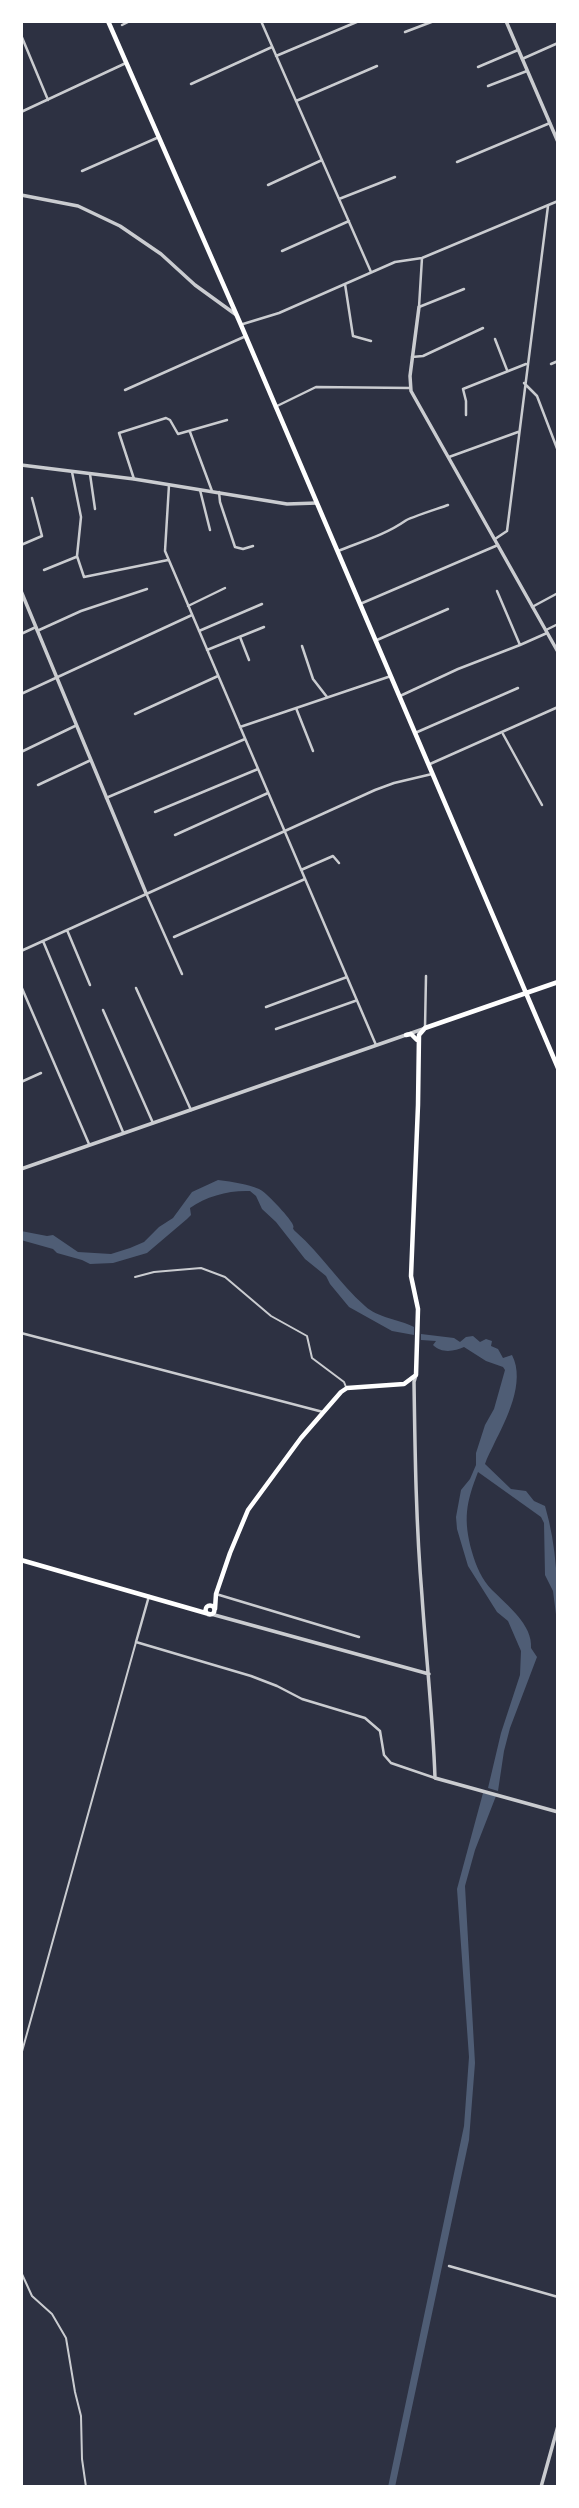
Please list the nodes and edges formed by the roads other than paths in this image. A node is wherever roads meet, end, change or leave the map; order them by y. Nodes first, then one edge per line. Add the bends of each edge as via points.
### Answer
1 (108, 21) edge
2 (130, 21) edge
3 (261, 21) edge
4 (359, 21) edge
5 (434, 21) edge
6 (506, 21) edge
7 (122, 24) dead end
8 (405, 33) dead end
9 (21, 36) edge
10 (558, 43) edge
11 (272, 47) junction
12 (518, 50) junction
13 (276, 56) junction
14 (523, 59) junction
15 (126, 63) junction
16 (377, 66) dead end
17 (478, 66) dead end
18 (527, 71) junction
19 (191, 84) dead end
20 (488, 86) dead end
21 (48, 100) junction
22 (296, 101) junction
23 (21, 111) edge
24 (550, 123) junction
25 (159, 137) junction
26 (558, 142) edge
27 (322, 159) junction
28 (457, 162) dead end
29 (82, 171) dead end
30 (395, 177) dead end
31 (268, 184) dead end
32 (21, 195) edge
33 (339, 199) junction
34 (558, 201) edge
35 (548, 206) junction
36 (349, 221) junction
37 (282, 251) dead end
38 (422, 257) junction
39 (371, 272) junction
40 (345, 284) junction
41 (224, 287) junction
42 (464, 289) dead end
43 (210, 296) junction
44 (419, 307) junction
45 (237, 317) junction
46 (241, 325) junction
47 (483, 328) dead end
48 (246, 336) junction
49 (495, 339) dead end
50 (371, 341) dead end
51 (412, 357) junction
52 (558, 361) edge
53 (527, 364) junction
54 (551, 364) dead end
55 (507, 370) junction
56 (524, 383) junction
57 (410, 388) junction
58 (125, 390) dead end
59 (275, 407) junction
60 (466, 415) dead end
61 (227, 419) dead end
62 (190, 432) junction
63 (518, 432) junction
64 (558, 451) edge
65 (449, 457) junction
66 (21, 466) edge
67 (72, 472) junction
68 (90, 474) junction
69 (134, 479) junction
70 (169, 485) junction
71 (200, 489) junction
72 (212, 491) junction
73 (219, 492) junction
74 (32, 498) dead end
75 (317, 503) junction
76 (447, 505) dead end
77 (95, 509) dead end
78 (210, 530) dead end
79 (495, 539) junction
80 (21, 545) edge
81 (498, 545) junction
82 (253, 546) dead end
83 (338, 551) junction
84 (77, 556) junction
85 (168, 560) junction
86 (44, 570) dead end
87 (225, 588) dead end
88 (147, 589) dead end
89 (21, 591) edge
90 (497, 591) dead end
91 (558, 593) edge
92 (23, 602) edge
93 (262, 604) dead end
94 (360, 604) junction
95 (188, 606) junction
96 (532, 607) junction
97 (447, 610) dead end
98 (192, 615) junction
99 (558, 624) edge
100 (264, 627) dead end
101 (37, 629) junction
102 (199, 631) junction
103 (546, 632) junction
104 (21, 634) edge
105 (240, 637) junction
106 (376, 640) junction
107 (520, 645) junction
108 (302, 646) dead end
109 (207, 650) junction
110 (558, 652) edge
111 (249, 660) dead end
112 (218, 676) junction
113 (391, 676) junction
114 (56, 679) junction
115 (518, 688) dead end
116 (21, 694) edge
117 (400, 696) junction
118 (327, 698) junction
119 (558, 706) edge
120 (296, 708) junction
121 (135, 714) dead end
122 (75, 726) junction
123 (240, 727) junction
124 (415, 733) junction
125 (502, 733) junction
126 (245, 739) junction
127 (313, 751) dead end
128 (21, 752) edge
129 (91, 760) junction
130 (429, 765) junction
131 (258, 769) junction
132 (432, 774) junction
133 (38, 785) dead end
134 (268, 793) junction
135 (106, 799) junction
136 (542, 805) dead end
137 (155, 812) dead end
138 (284, 830) junction
139 (174, 835) dead end
140 (339, 863) dead end
141 (301, 870) junction
142 (305, 879) junction
143 (146, 893) junction
144 (67, 930) junction
145 (174, 937) dead end
146 (43, 941) junction
147 (21, 951) edge
148 (182, 974) dead end
149 (426, 976) dead end
150 (347, 977) junction
151 (558, 982) edge
152 (90, 985) dead end
153 (21, 986) edge
154 (136, 989) dead end
155 (526, 993) junction
156 (357, 1001) junction
157 (266, 1007) dead end
158 (103, 1010) dead end
159 (425, 1028) junction
160 (276, 1030) dead end
161 (406, 1035) junction
162 (418, 1043) junction
163 (376, 1045) junction
164 (558, 1068) edge
165 (41, 1073) dead end
166 (21, 1082) edge
167 (191, 1110) junction
168 (153, 1123) junction
169 (123, 1133) junction
170 (89, 1145) junction
171 (21, 1169) edge
172 (135, 1276) dead end
173 (21, 1333) edge
174 (417, 1372) junction
175 (404, 1384) junction
176 (347, 1388) junction
177 (415, 1390) junction
178 (323, 1412) junction
179 (21, 1560) edge
180 (216, 1594) junction
181 (149, 1596) junction
182 (212, 1611) junction
183 (359, 1637) dead end
184 (136, 1642) junction
185 (429, 1674) junction
186 (435, 1778) junction
187 (558, 1812) edge
188 (21, 2055) edge
189 (449, 2266) dead end
190 (21, 2272) edge
191 (558, 2297) edge
192 (558, 2426) edge
193 (86, 2487) edge
194 (541, 2487) edge

1 - 15 main road
2 - 7 street
3 - 11 street
4 - 13 street
5 - 8 street
6 - 12 street
9 - 21 street
10 - 14 street
11 - 13 street
11 - 19 street
12 - 14 street
12 - 17 street
13 - 22 street
14 - 18 street
15 - 21 street
15 - 25 main road
16 - 22 street
18 - 20 street
18 - 24 street
21 - 23 street
22 - 27 street
24 - 26 street
24 - 28 street
25 - 29 street
25 - 41 main road
27 - 31 street
27 - 33 street
30 - 33 street
32 - 43 street via 78,206 120,226
33 - 36 street
34 - 35 street
35 - 38 street
35 - 53 street
36 - 37 street
36 - 39 street
38 - 39 street
38 - 44 street
39 - 40 street
40 - 46 street
40 - 50 street via 353,336
41 - 43 street via 223,296
41 - 45 main road
42 - 44 street
43 - 45 street
44 - 51 street
45 - 46 main road
46 - 48 main road
47 - 51 street
48 - 58 street
48 - 59 main road
49 - 55 street
51 - 57 street
52 - 54 street
53 - 55 street
53 - 56 street
55 - 60 street via 463,389
56 - 63 street
56 - 64 street via 537,396
57 - 59 street via 316,387
57 - 65 street
59 - 75 main road
61 - 62 street
62 - 69 street via 176,433 166,418 119,433
62 - 72 street
63 - 65 street
63 - 79 street via 507,531
65 - 79 street
66 - 67 street
67 - 68 street
67 - 84 street via 81,517
68 - 69 street
68 - 77 street
69 - 70 street
70 - 71 street
70 - 85 street via 164,547
71 - 72 street
71 - 78 street
72 - 73 street
73 - 75 street via 287,504
73 - 82 street via 235,547
74 - 80 street via 42,536
75 - 83 main road
76 - 83 street
79 - 81 street
81 - 94 street
81 - 96 street
83 - 94 main road
84 - 85 street via 86,577
84 - 86 street
85 - 95 street
87 - 95 street
88 - 101 street
89 - 92 street
90 - 107 street
91 - 96 street
92 - 101 street
93 - 102 street
94 - 106 main road
95 - 98 street
96 - 103 street
97 - 106 street
98 - 102 street
98 - 114 street
99 - 103 street
100 - 105 street
101 - 104 street
101 - 114 street
102 - 109 street
103 - 107 street
103 - 110 street
105 - 109 street
105 - 111 street
106 - 113 main road
107 - 117 street
108 - 118 street via 313,679
109 - 112 street
112 - 121 street
112 - 123 street
113 - 117 main road
113 - 118 street
114 - 116 street
114 - 122 street
115 - 124 street
117 - 124 main road
118 - 120 street
119 - 125 street
120 - 123 street
120 - 127 street
122 - 128 street
122 - 129 street
123 - 126 street
124 - 130 main road
125 - 130 street
125 - 136 street
126 - 131 street
126 - 135 street
129 - 133 street
129 - 135 street
130 - 132 main road
131 - 134 street
131 - 137 street
132 - 138 street via 394,783
132 - 155 main road
134 - 138 street
134 - 139 street
135 - 143 street
138 - 141 street
138 - 143 street
140 - 141 street via 332,856
141 - 142 street
142 - 145 street
142 - 150 street
143 - 144 street
143 - 148 street
144 - 146 street
144 - 152 street
146 - 147 street
146 - 169 street
149 - 159 street
150 - 156 street
150 - 157 street
151 - 155 main road
153 - 170 street
154 - 167 street
155 - 159 main road
155 - 164 main road
156 - 160 street
156 - 163 street
158 - 168 street
159 - 161 street
159 - 162 main road
161 - 162 main road via 414,1036
161 - 163 street
162 - 174 main road via 411,1276 418,1309
163 - 167 street
165 - 166 street
167 - 168 street
168 - 169 street
169 - 170 street
170 - 171 street
172 - 176 lane via 201,1268 225,1277 265,1312 307,1336 312,1358
173 - 178 street
174 - 175 main road
174 - 177 street
175 - 176 main road
175 - 177 street
176 - 178 main road
177 - 185 street
178 - 180 main road via 248,1510
179 - 181 main road
180 - 182 main road
180 - 183 street
181 - 182 main road
181 - 184 street
182 - 185 street
184 - 186 street via 251,1676 302,1699 365,1718 380,1731 384,1755 391,1763
184 - 188 lane
185 - 186 street
186 - 187 street
189 - 191 street
190 - 193 lane via 32,2296 52,2314 66,2338 81,2416
192 - 194 street

